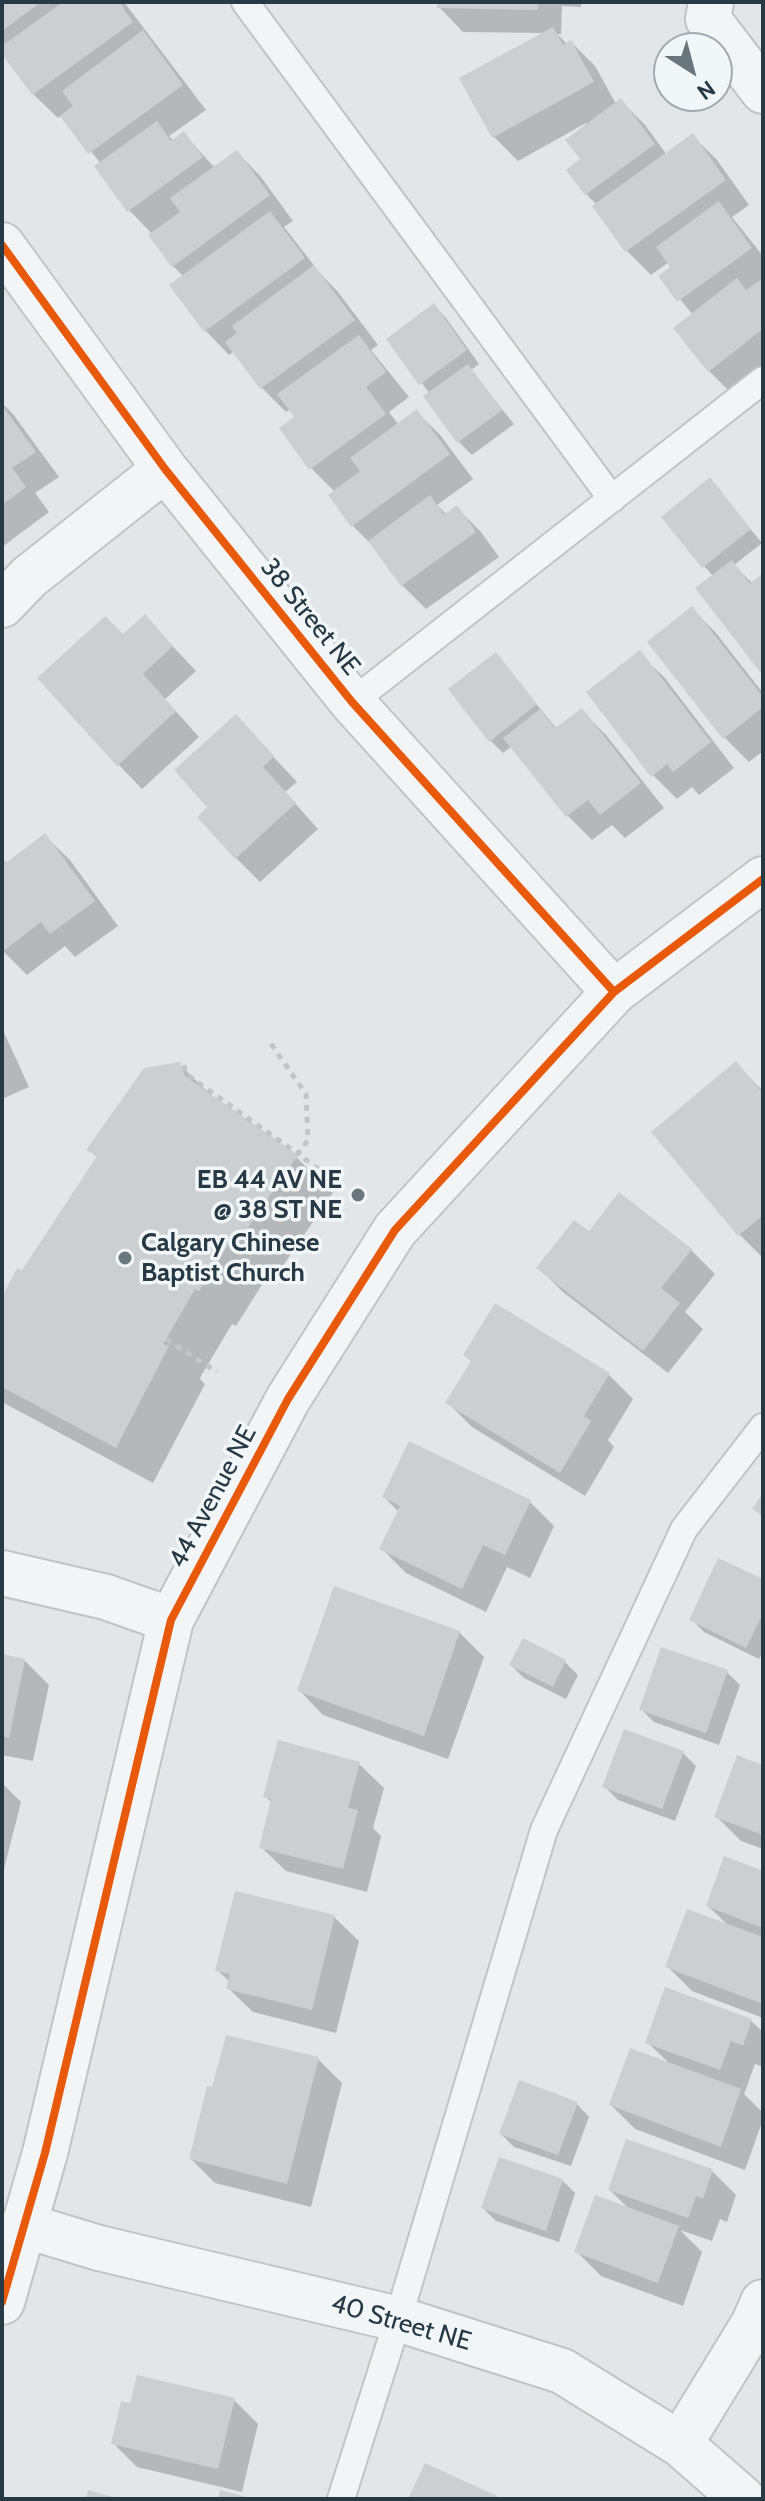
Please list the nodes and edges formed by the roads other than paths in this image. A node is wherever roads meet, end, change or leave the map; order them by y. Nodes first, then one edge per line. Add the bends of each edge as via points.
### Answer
1 (245, 2) edge
2 (711, 2) edge
3 (763, 91) edge
4 (2, 245) edge
5 (763, 380) edge
6 (165, 469) junction
7 (612, 499) junction
8 (2, 605) edge
9 (352, 702) junction
10 (763, 879) edge
11 (614, 992) junction
12 (763, 1427) edge
13 (2, 1573) edge
14 (171, 1620) junction
15 (23, 2225) junction
16 (2, 2302) edge
17 (763, 2302) edge
18 (398, 2319) junction
19 (680, 2444) junction
20 (341, 2499) edge
21 (743, 2499) edge

1 - 7 lane
2 - 3 street via 708,19
4 - 6 street, 38 Street NE
5 - 7 lane
6 - 8 street via 29,577
6 - 9 street, 38 Street NE
7 - 9 lane
9 - 11 street, 38 Street NE
10 - 11 street, 44 Avenue NE
11 - 14 street, 44 Avenue NE via 395,1230 288,1399
12 - 18 lane via 684,1529 544,1830
13 - 14 street via 106,1597
14 - 15 street, 44 Avenue NE via 45,2153
15 - 16 street, 44 Avenue NE
15 - 18 street, 40 Street NE
17 - 19 street
18 - 19 street, 40 Street NE via 562,2371
18 - 20 lane
19 - 21 street, 40 Street NE

